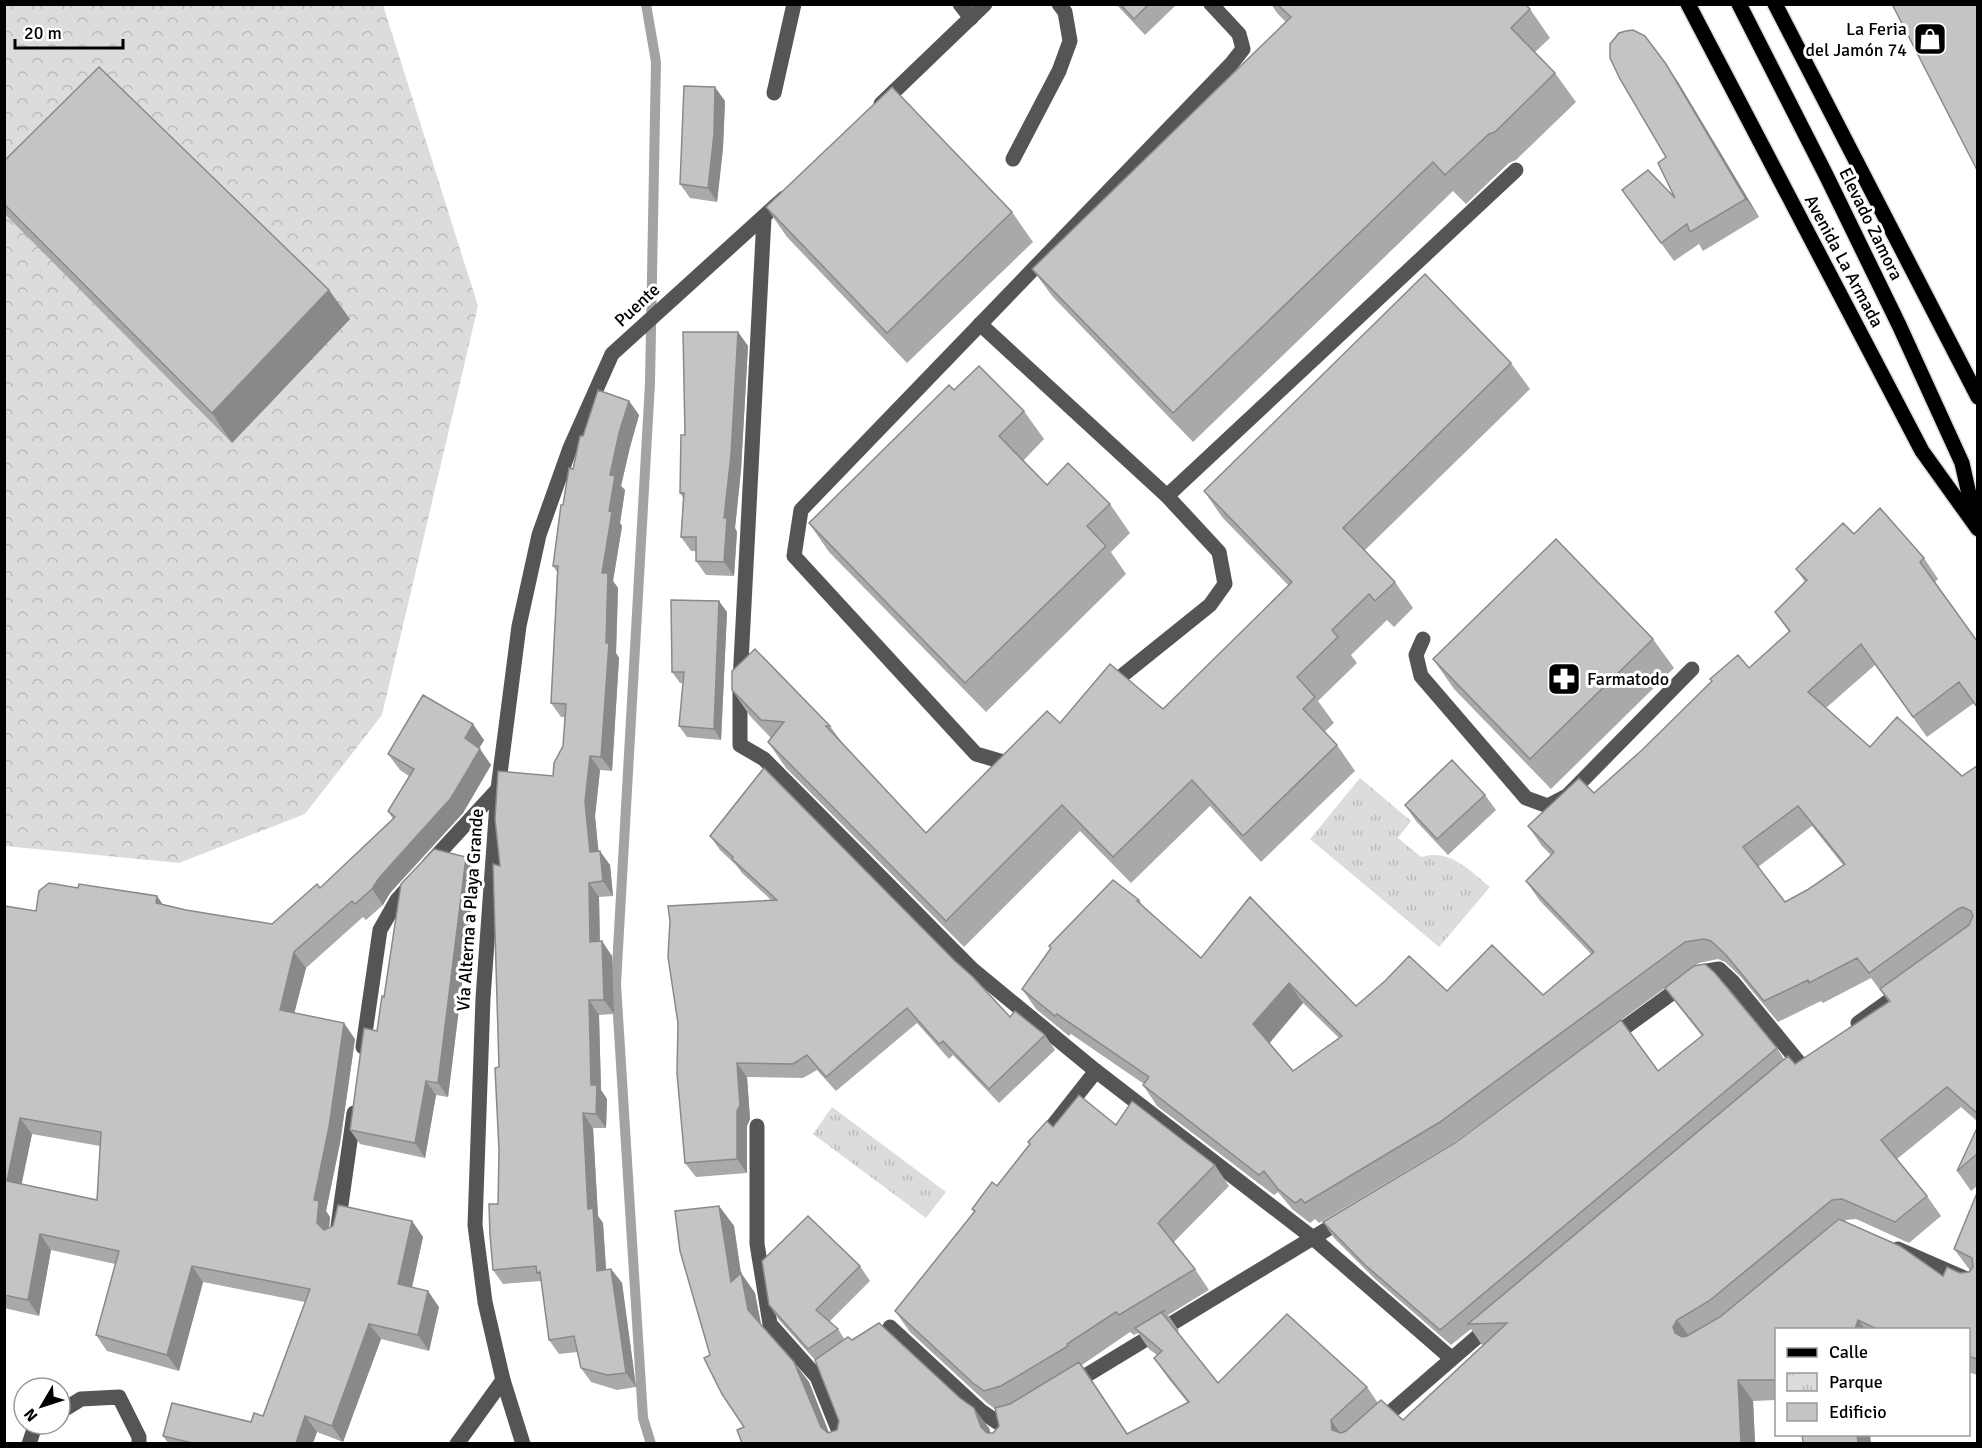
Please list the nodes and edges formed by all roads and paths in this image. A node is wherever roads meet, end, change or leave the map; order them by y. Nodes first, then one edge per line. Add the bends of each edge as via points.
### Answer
1 (794, 4) edge
2 (960, 4) edge
3 (985, 4) edge
4 (1059, 4) edge
5 (1211, 4) edge
6 (1688, 4) edge
7 (1739, 4) edge
8 (1775, 4) edge
9 (971, 18) junction
10 (774, 93) dead end
11 (868, 117) edge
12 (1013, 159) dead end
13 (1516, 170) dead end
14 (799, 183) edge
15 (764, 216) junction
16 (980, 324) junction
17 (612, 354) joint
18 (1977, 396) edge
19 (1962, 463) junction
20 (1977, 480) edge
21 (1167, 496) junction
22 (1977, 528) edge
23 (1423, 639) dead end
24 (1692, 669) dead end
25 (1094, 699) edge
26 (1026, 752) edge
27 (498, 789) junction
28 (1912, 984) edge
29 (1847, 1031) edge
30 (1594, 1050) edge
31 (362, 1059) edge
32 (1801, 1065) edge
33 (1096, 1071) junction
34 (357, 1095) edge
35 (756, 1126) dead end
36 (1030, 1154) edge
37 (1362, 1209) edge
38 (337, 1236) edge
39 (1313, 1238) junction
40 (1888, 1245) edge
41 (1977, 1284) edge
42 (1507, 1312) edge
43 (890, 1326) dead end
44 (1451, 1358) junction
45 (503, 1380) junction
46 (1060, 1392) edge
47 (72, 1405) edge
48 (1029, 1410) edge
49 (139, 1443) edge
50 (457, 1443) edge
51 (523, 1443) edge
52 (844, 1443) edge
53 (1354, 1443) edge

1 - 10 street
2 - 9 street
3 - 9 street
4 - 12 street via 1065,12 1070,41 1059,71
5 - 16 street via 1239,34 1243,49
6 - 22 main road, Avenida La Armada via 1922,452
7 - 19 main road, Elevado Zamora via 1842,207
8 - 18 main road
9 - 11 street
13 - 21 street
14 - 15 street
15 - 17 street, Puente
15 - 33 street via 740,745 764,759 972,969
16 - 21 street
16 - 26 street via 801,510 794,556 976,754 1010,764
17 - 27 street, Vía Alterna a Playa Grande via 570,448 539,535 519,626
19 - 20 main road, Elevado Zamora
19 - 22 main road, Elevado Zamora
21 - 25 street via 1219,552 1225,584 1210,605
23 - 24 street via 1416,655 1421,676 1526,798 1548,806 1567,796
27 - 31 street via 397,900 380,930
27 - 45 street, Vía Alterna a Playa Grande via 483,998 475,1225 485,1302
28 - 29 street
30 - 32 street via 1701,972 1719,969
33 - 36 street
33 - 39 street
34 - 38 street
35 - 52 street via 757,1244 770,1324 822,1374
37 - 39 street
39 - 44 street
39 - 46 street
40 - 41 street
42 - 44 street
43 - 48 street via 998,1427
44 - 53 street
45 - 50 street
45 - 51 street, Vía Alterna a Playa Grande
47 - 49 street via 81,1399 119,1397

